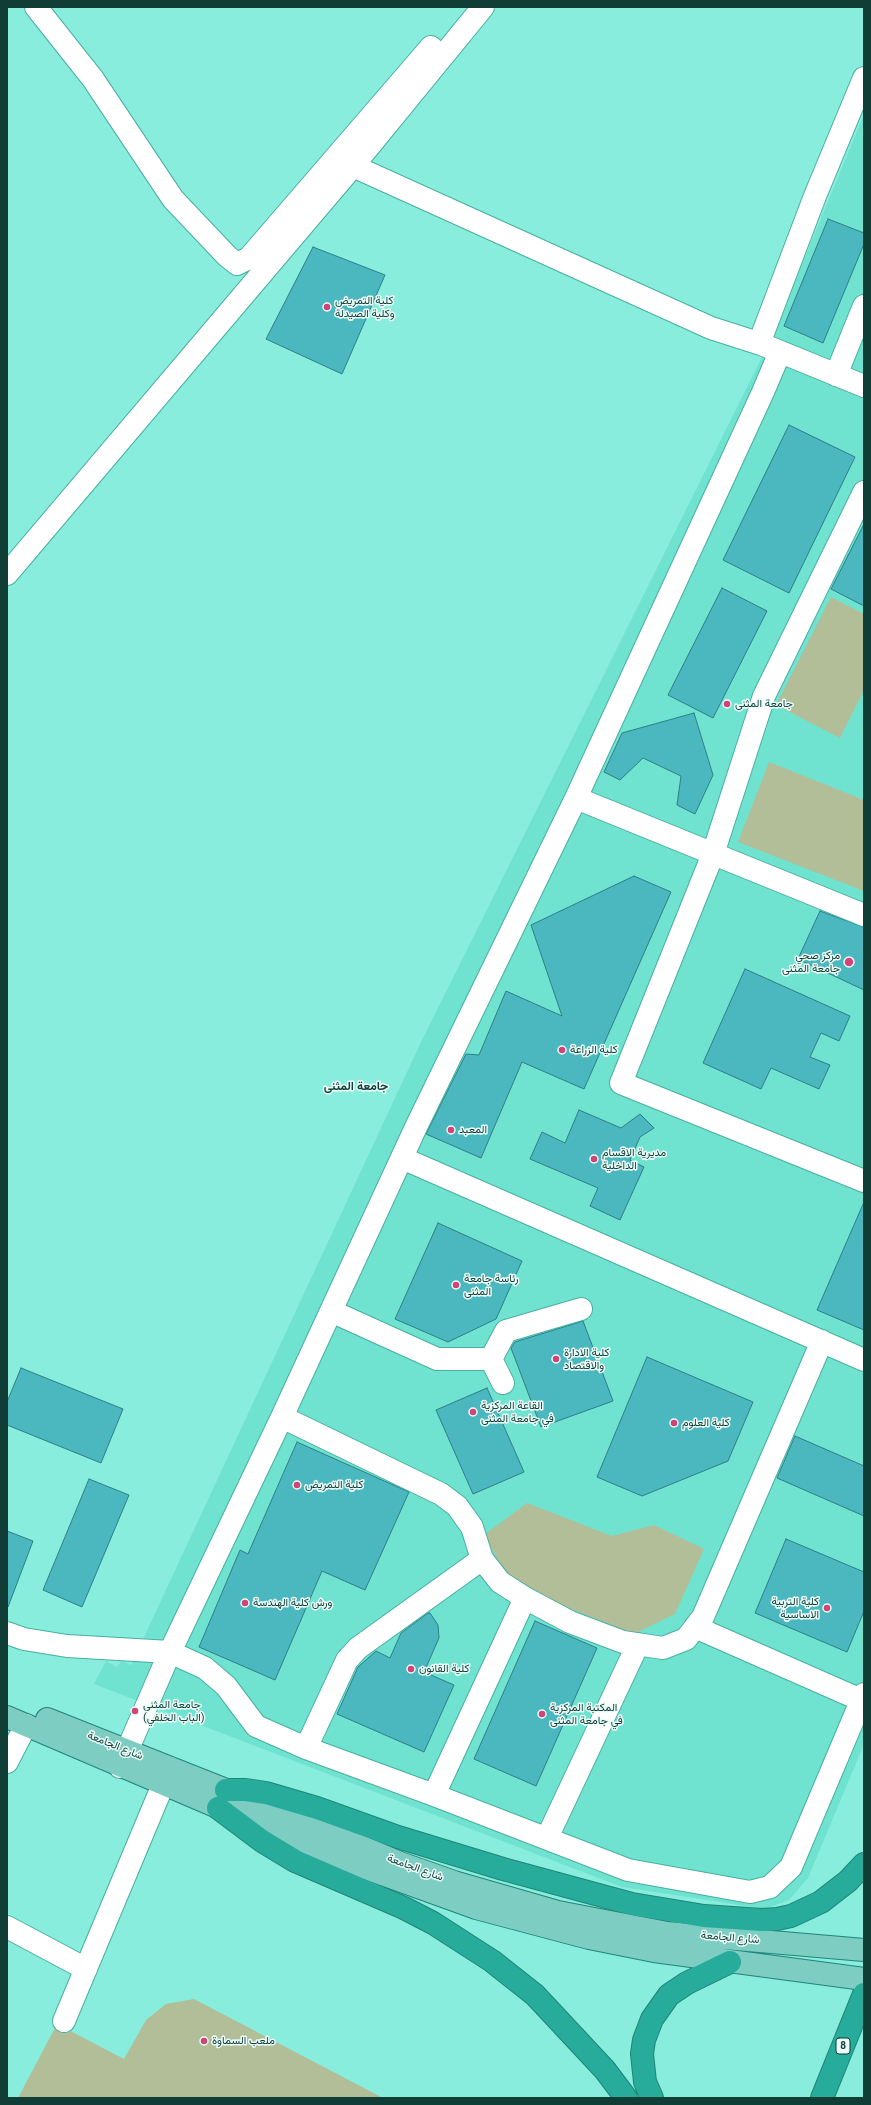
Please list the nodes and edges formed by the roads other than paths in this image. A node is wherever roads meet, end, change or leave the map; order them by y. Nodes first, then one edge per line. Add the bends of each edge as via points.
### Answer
1 (36, 7) edge
2 (466, 7) edge
3 (483, 7) edge
4 (864, 78) edge
5 (353, 166) junction
6 (864, 306) edge
7 (770, 348) junction
8 (836, 375) junction
9 (864, 386) edge
10 (864, 492) edge
11 (7, 574) edge
12 (576, 798) junction
13 (713, 854) junction
14 (864, 915) edge
15 (402, 1158) junction
16 (864, 1181) edge
17 (581, 1309) dead end
18 (331, 1311) junction
19 (822, 1341) junction
20 (491, 1359) junction
21 (864, 1360) edge
22 (503, 1383) dead end
23 (282, 1417) junction
24 (482, 1559) junction
25 (525, 1598) junction
26 (695, 1627) junction
27 (7, 1633) edge
28 (638, 1644) junction
29 (170, 1652) junction
30 (863, 1697) edge
31 (7, 1703) edge
32 (17, 1721) edge
33 (306, 1748) junction
34 (124, 1759) junction
35 (7, 1762) edge
36 (167, 1777) junction
37 (434, 1794) junction
38 (222, 1799) junction
39 (547, 1838) junction
40 (864, 1864) edge
41 (7, 1927) edge
42 (855, 1949) edge
43 (730, 1962) junction
44 (86, 1969) junction
45 (864, 1979) edge
46 (864, 1994) edge
47 (64, 2021) dead end
48 (626, 2098) edge
49 (652, 2098) edge
50 (822, 2098) edge

1 - 2 street via 93,79 173,199 237,264 249,258
3 - 5 street
4 - 7 street via 815,196 763,333
5 - 7 street via 711,328
5 - 11 street
6 - 8 street
7 - 8 street
7 - 12 street via 763,392
8 - 9 street
10 - 13 street via 767,690
12 - 13 street
12 - 15 street
13 - 14 street
13 - 16 street via 621,1082
15 - 18 street
15 - 19 street
17 - 20 street via 506,1330
18 - 20 street via 436,1359
18 - 23 street
19 - 21 street
19 - 26 street via 702,1617
20 - 22 street
23 - 24 street via 441,1494 456,1506 472,1527
23 - 29 street
24 - 25 street via 500,1582
24 - 33 street via 358,1648 347,1660
25 - 28 street via 570,1622 623,1642
25 - 37 street
26 - 28 street via 686,1639 663,1648
26 - 30 street
27 - 29 street via 24,1639 67,1646
28 - 39 street
29 - 33 street via 205,1668 226,1686 256,1726
29 - 34 street
30 - 39 street via 792,1867 770,1887 750,1892 628,1870
31 - 34 main road, شارع الجامعة
32 - 34 main road
32 - 35 street
33 - 37 street
34 - 36 main road, شارع الجامعة
36 - 38 main road, شارع الجامعة
36 - 44 street
37 - 39 street
38 - 40 highway via 246,1790 266,1793 317,1808 406,1840 503,1869 632,1904 711,1916 762,1920 791,1916 821,1902 848,1881
38 - 42 main road, شارع الجامعة via 454,1882 558,1912 667,1933
38 - 43 main road via 332,1856 476,1908 589,1938
38 - 48 highway via 262,1841 296,1861 433,1923 492,1961 535,1995 604,2070
41 - 44 street
43 - 45 main road
43 - 49 highway via 688,1983 669,1995 660,2005 648,2028 642,2054 645,2082
44 - 47 street
46 - 50 highway, 8

